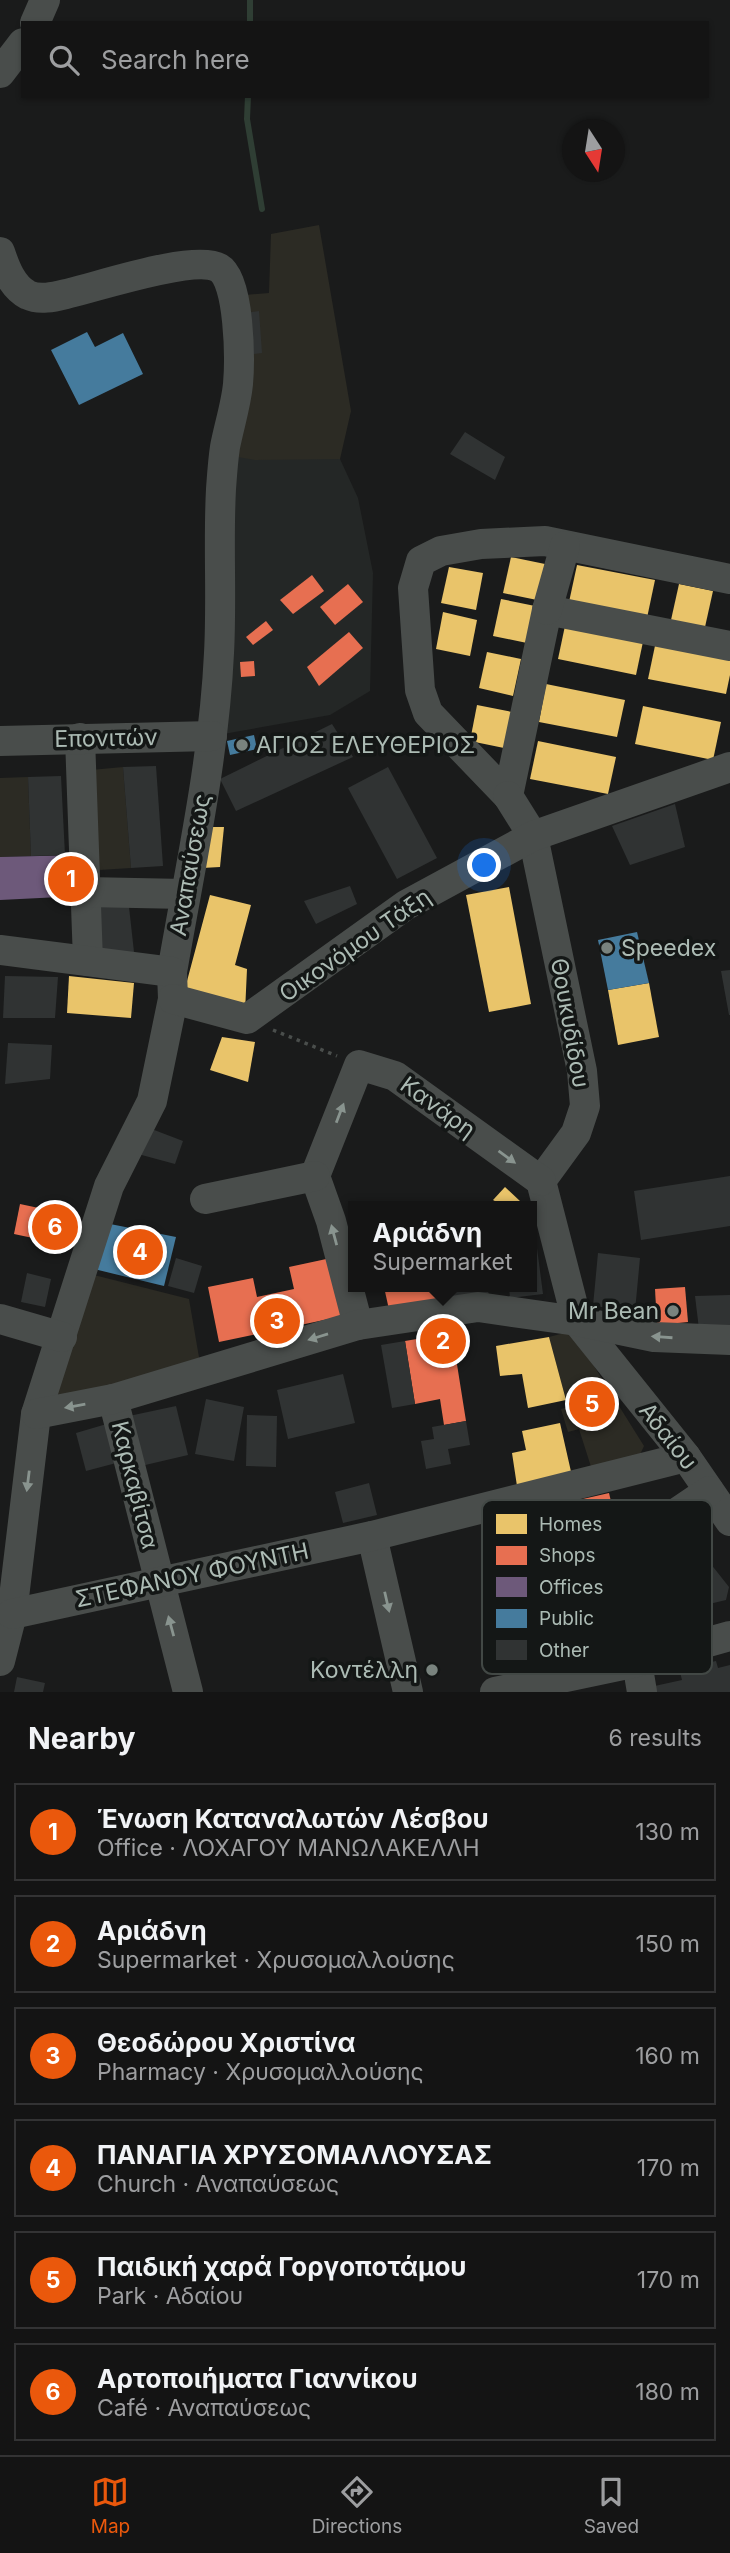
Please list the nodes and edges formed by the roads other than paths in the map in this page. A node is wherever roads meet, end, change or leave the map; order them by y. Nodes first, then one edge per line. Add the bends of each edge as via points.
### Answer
1 (45, 0) edge
2 (36, 21) edge
3 (21, 46) edge
4 (0, 73) edge
5 (0, 252) edge
6 (565, 546) junction
7 (730, 579) edge
8 (547, 610) junction
9 (730, 646) edge
10 (212, 736) junction
11 (80, 738) junction
12 (0, 741) edge
13 (730, 767) edge
14 (508, 796) junction
15 (533, 836) junction
16 (86, 892) junction
17 (186, 894) junction
18 (0, 950) edge
19 (88, 961) junction
20 (172, 986) junction
21 (315, 1176) junction
22 (541, 1181) junction
23 (205, 1199) dead end
24 (348, 1286) edge
25 (350, 1292) edge
26 (0, 1319) edge
27 (577, 1321) junction
28 (358, 1325) junction
29 (62, 1337) junction
30 (730, 1340) edge
31 (113, 1399) junction
32 (36, 1414) junction
33 (686, 1457) junction
34 (709, 1491) junction
35 (513, 1500) edge
36 (696, 1500) edge
37 (482, 1508) edge
38 (730, 1521) edge
39 (372, 1535) junction
40 (159, 1581) junction
41 (12, 1614) junction
42 (730, 1636) edge
43 (712, 1641) edge
44 (0, 1661) edge
45 (580, 1674) edge
46 (638, 1674) edge
47 (188, 1692) edge
48 (408, 1692) edge
49 (495, 1692) edge
50 (642, 1692) edge

1 - 2 street
3 - 4 street
5 - 10 street, Αναπαύσεως via 17,287 44,298 186,264 220,268 229,279 234,296 238,385 221,492 219,653
6 - 7 street
6 - 8 street
6 - 14 street via 545,541 441,551 421,562 413,588 420,690 428,713
8 - 9 street
8 - 14 street
10 - 11 street, Επονιτών
10 - 17 street, Αναπαύσεως
11 - 12 street, Επονιτών
11 - 16 street
13 - 15 street, Οικονόμου Τάξη
14 - 15 street
15 - 20 street, Οικονόμου Τάξη via 406,905 247,1019
15 - 22 street, Θουκυδίδου via 582,1071 585,1106 576,1133
16 - 17 street
16 - 19 street
17 - 20 street, Αναπαύσεως
18 - 19 street
19 - 20 street
20 - 29 street, Αναπαύσεως via 152,1101 109,1186
21 -> 22 street, Κανάρη via 359,1065 395,1076
21 - 23 street
24 -> 21 street
22 - 27 street
28 -> 25 street
26 - 29 street
27 - 28 street via 478,1307
30 -> 27 street via 654,1337
27 - 33 street, Αδαίου
28 -> 31 street
29 - 32 street, Αναπαύσεως
31 -> 32 street
31 - 40 street, Καρκαβίτσα
32 -> 41 street, Αναπαύσεως
33 - 34 street, Αδαίου
33 - 35 street, ΣΤΕΦΑΝΟΥ ΦΟΥΝΤΗ
34 - 36 street
34 - 38 street, Αδαίου
37 - 39 street, ΣΤΕΦΑΝΟΥ ΦΟΥΝΤΗ
39 - 40 street, ΣΤΕΦΑΝΟΥ ΦΟΥΝΤΗ
39 -> 48 street
40 - 41 street, ΣΤΕΦΑΝΟΥ ΦΟΥΝΤΗ
47 -> 40 street, Καρκαβίτσα
41 - 44 street, Αναπαύσεως
42 - 43 street
45 - 49 street
46 - 50 street

